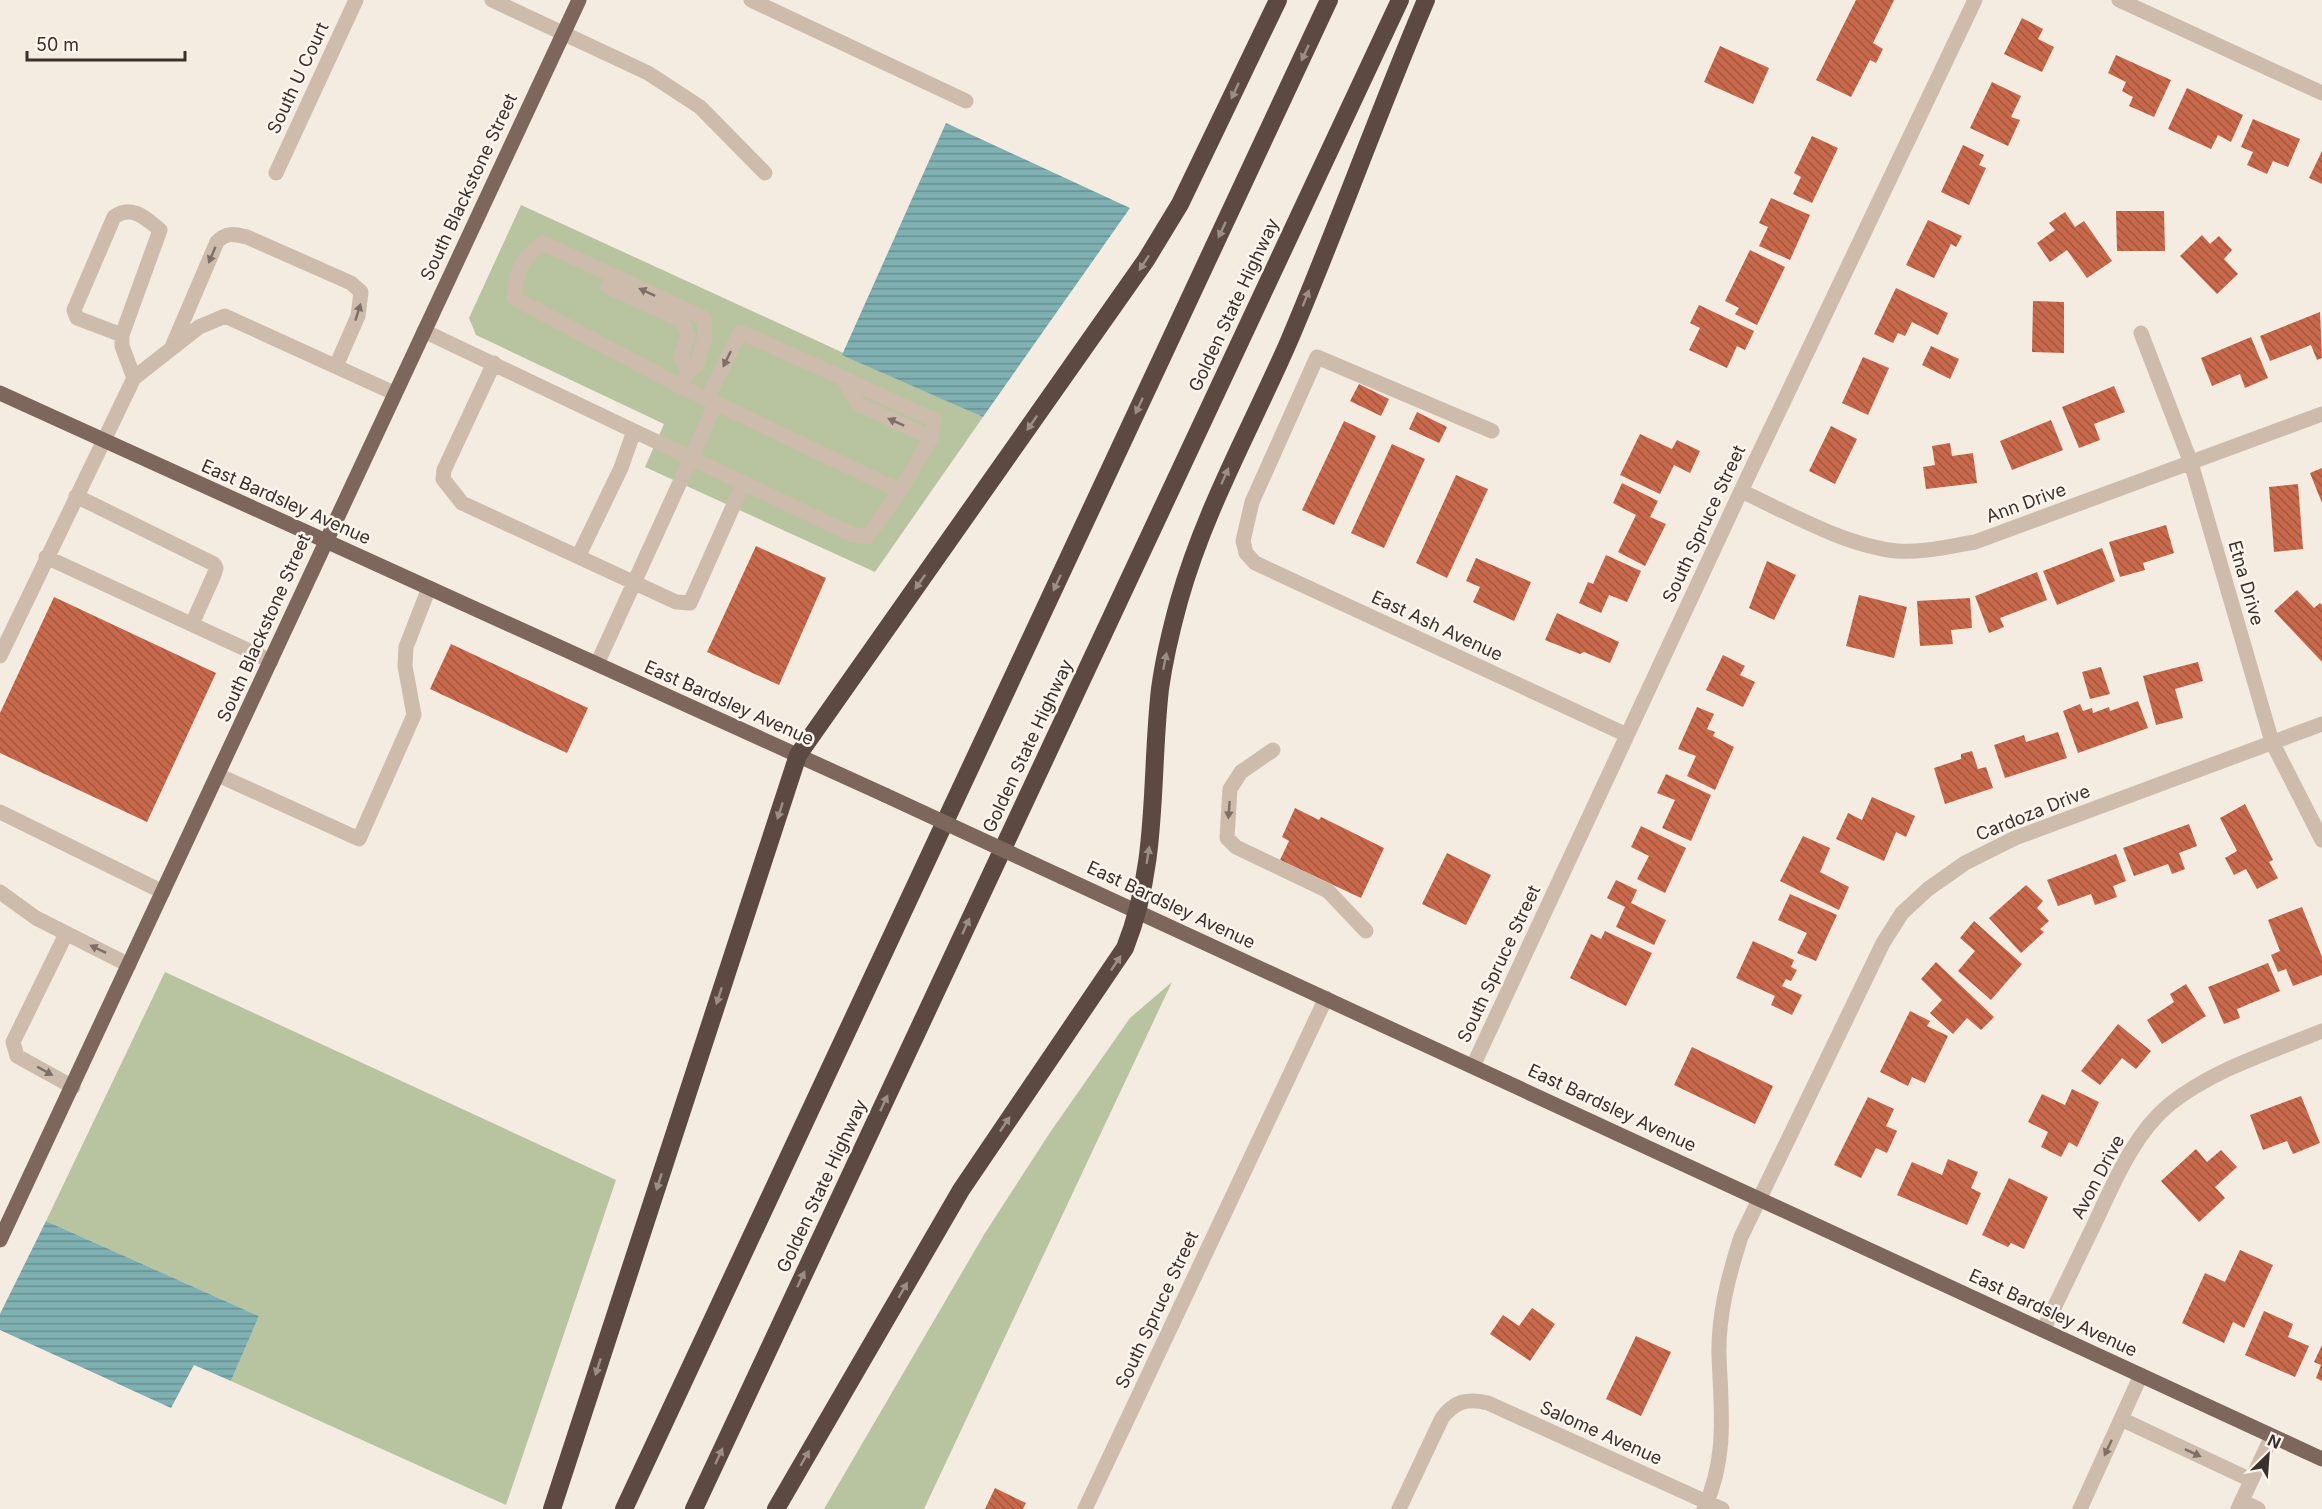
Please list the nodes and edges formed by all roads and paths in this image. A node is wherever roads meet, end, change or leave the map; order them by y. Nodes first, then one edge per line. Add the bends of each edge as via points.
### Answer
1 (356, 0) edge
2 (492, 0) edge
3 (579, 0) edge
4 (751, 0) edge
5 (1278, 0) edge
6 (1329, 0) edge
7 (1400, 0) edge
8 (1426, 0) edge
9 (1975, 0) edge
10 (2119, 0) edge
11 (563, 33) junction
12 (2322, 93) edge
13 (966, 101) dead end
14 (276, 173) dead end
15 (765, 173) dead end
16 (614, 276) junction
17 (424, 331) junction
18 (2141, 333) dead end
19 (122, 335) junction
20 (171, 349) junction
21 (494, 363) junction
22 (336, 366) junction
23 (688, 371) junction
24 (134, 378) junction
25 (682, 387) junction
26 (0, 393) edge
27 (394, 393) junction
28 (712, 401) junction
29 (2322, 414) edge
30 (634, 431) junction
31 (1492, 431) dead end
32 (104, 441) junction
33 (691, 458) junction
34 (2191, 463) junction
35 (743, 484) junction
36 (900, 491) junction
37 (1741, 491) junction
38 (76, 496) junction
39 (325, 541) junction
40 (579, 555) junction
41 (46, 557) junction
42 (635, 582) junction
43 (429, 588) junction
44 (192, 624) junction
45 (0, 656) edge
46 (271, 660) junction
47 (597, 664) junction
48 (2322, 724) edge
49 (1627, 735) junction
50 (2272, 742) junction
51 (1273, 750) dead end
52 (798, 755) junction
53 (218, 775) junction
54 (0, 813) edge
55 (2322, 840) edge
56 (0, 892) edge
57 (163, 892) junction
58 (1139, 912) junction
59 (1366, 931) dead end
60 (66, 934) junction
61 (129, 965) junction
62 (1326, 998) junction
63 (2322, 1031) edge
64 (1473, 1066) junction
65 (73, 1087) junction
66 (1760, 1197) junction
67 (0, 1240) edge
68 (2043, 1330) junction
69 (2141, 1376) junction
70 (2121, 1419) junction
71 (2272, 1436) junction
72 (2322, 1459) edge
73 (2251, 1480) junction
74 (1705, 1505) edge
75 (2240, 1505) edge
76 (552, 1509) edge
77 (624, 1509) edge
78 (694, 1509) edge
79 (776, 1509) edge
80 (1085, 1509) edge
81 (1399, 1509) edge
82 (1722, 1509) edge
83 (2080, 1509) edge
84 (2258, 1509) edge

1 - 14 street, South U Court
2 - 11 street
3 - 11 main road, South Blackstone Street
4 - 13 street
5 -> 52 highway via 1191,183 1151,252
6 -> 77 highway
78 -> 7 highway, Golden State Highway
58 -> 8 highway via 1153,826 1160,688 1188,572 1216,497 1288,343
9 - 37 street, South Spruce Street
10 - 12 street
11 - 15 street via 648,73 700,106
11 - 17 main road, South Blackstone Street
16 - 23 street via 608,287 681,320 688,335 681,357
23 -> 16 street via 696,366 705,337 704,318
16 - 25 street via 543,243 526,255 516,274 514,298
17 - 21 street
17 - 27 main road, South Blackstone Street
18 - 34 street, Etna Drive
19 - 19 street via 160,236 160,230 144,216 132,212 114,217 74,310 76,318
19 - 24 street
20 - 22 street via 199,327 225,316
22 -> 20 street via 358,316 361,292 351,283 234,234 224,235 217,242
20 - 24 street
21 - 30 street
21 - 40 street via 448,460 443,479 462,502
22 - 27 street
23 - 25 street
24 - 32 street
25 - 28 street
26 - 32 main road, East Bardsley Avenue
27 - 39 main road, South Blackstone Street
28 - 33 street
28 - 36 street
36 -> 28 street via 931,438 858,404 843,378 740,332
29 - 34 street, Ann Drive
30 - 33 street
30 - 40 street via 621,468
31 - 49 street, East Ash Avenue via 1317,357 1252,502 1243,542 1246,553 1255,563
32 - 38 street
32 - 39 main road, East Bardsley Avenue
33 - 35 street
33 - 42 street
34 - 37 street, Ann Drive via 1975,542 1934,549 1897,551 1859,543
34 - 50 street, Etna Drive
35 - 36 street via 851,534 867,537
35 - 42 street via 690,603 676,602
37 - 49 street, South Spruce Street
38 - 41 street
38 - 44 street via 214,564 214,575
39 - 43 main road, East Bardsley Avenue
39 - 46 main road, South Blackstone Street
40 - 42 street
41 - 44 street
41 - 45 street
42 - 47 street
43 - 47 main road, East Bardsley Avenue
43 - 53 street via 406,647 405,666 414,715 359,839
44 - 46 street
46 - 53 main road, South Blackstone Street
47 - 52 main road, East Bardsley Avenue
48 - 50 street, Cardoza Drive
49 - 64 street, South Spruce Street
50 - 55 street, Etna Drive
50 - 66 street, Cardoza Drive via 2015,838 1965,863 1928,889 1902,914 1883,943
51 -> 59 street via 1241,772 1230,789 1227,838 1236,847 1328,891
52 - 58 main road, East Bardsley Avenue, bridge
52 -> 76 highway
53 - 57 main road, South Blackstone Street
54 - 57 street
56 - 60 street
57 - 61 main road, South Blackstone Street
58 - 62 main road, East Bardsley Avenue
79 -> 58 highway via 961,1190 1123,952
61 -> 60 street
60 -> 65 street via 13,1042 16,1056
61 - 65 main road, South Blackstone Street
62 - 64 main road, East Bardsley Avenue
62 - 80 street, South Spruce Street
63 - 68 street, Avon Drive via 2243,1063 2169,1105 2138,1142 2114,1182
64 - 66 main road, East Bardsley Avenue
65 - 67 main road, South Blackstone Street
66 - 68 main road, East Bardsley Avenue
66 - 74 street, Cardoza Drive via 1729,1274 1719,1353 1724,1408 1720,1458
68 - 69 main road, East Bardsley Avenue
69 - 70 street
69 - 71 main road, East Bardsley Avenue
70 -> 73 street
70 -> 83 street
71 - 72 main road, East Bardsley Avenue
71 - 73 street
73 - 75 street
74 - 81 street, Salome Avenue via 1488,1403 1462,1401 1442,1418
74 - 82 street, Salome Avenue
75 - 84 street

